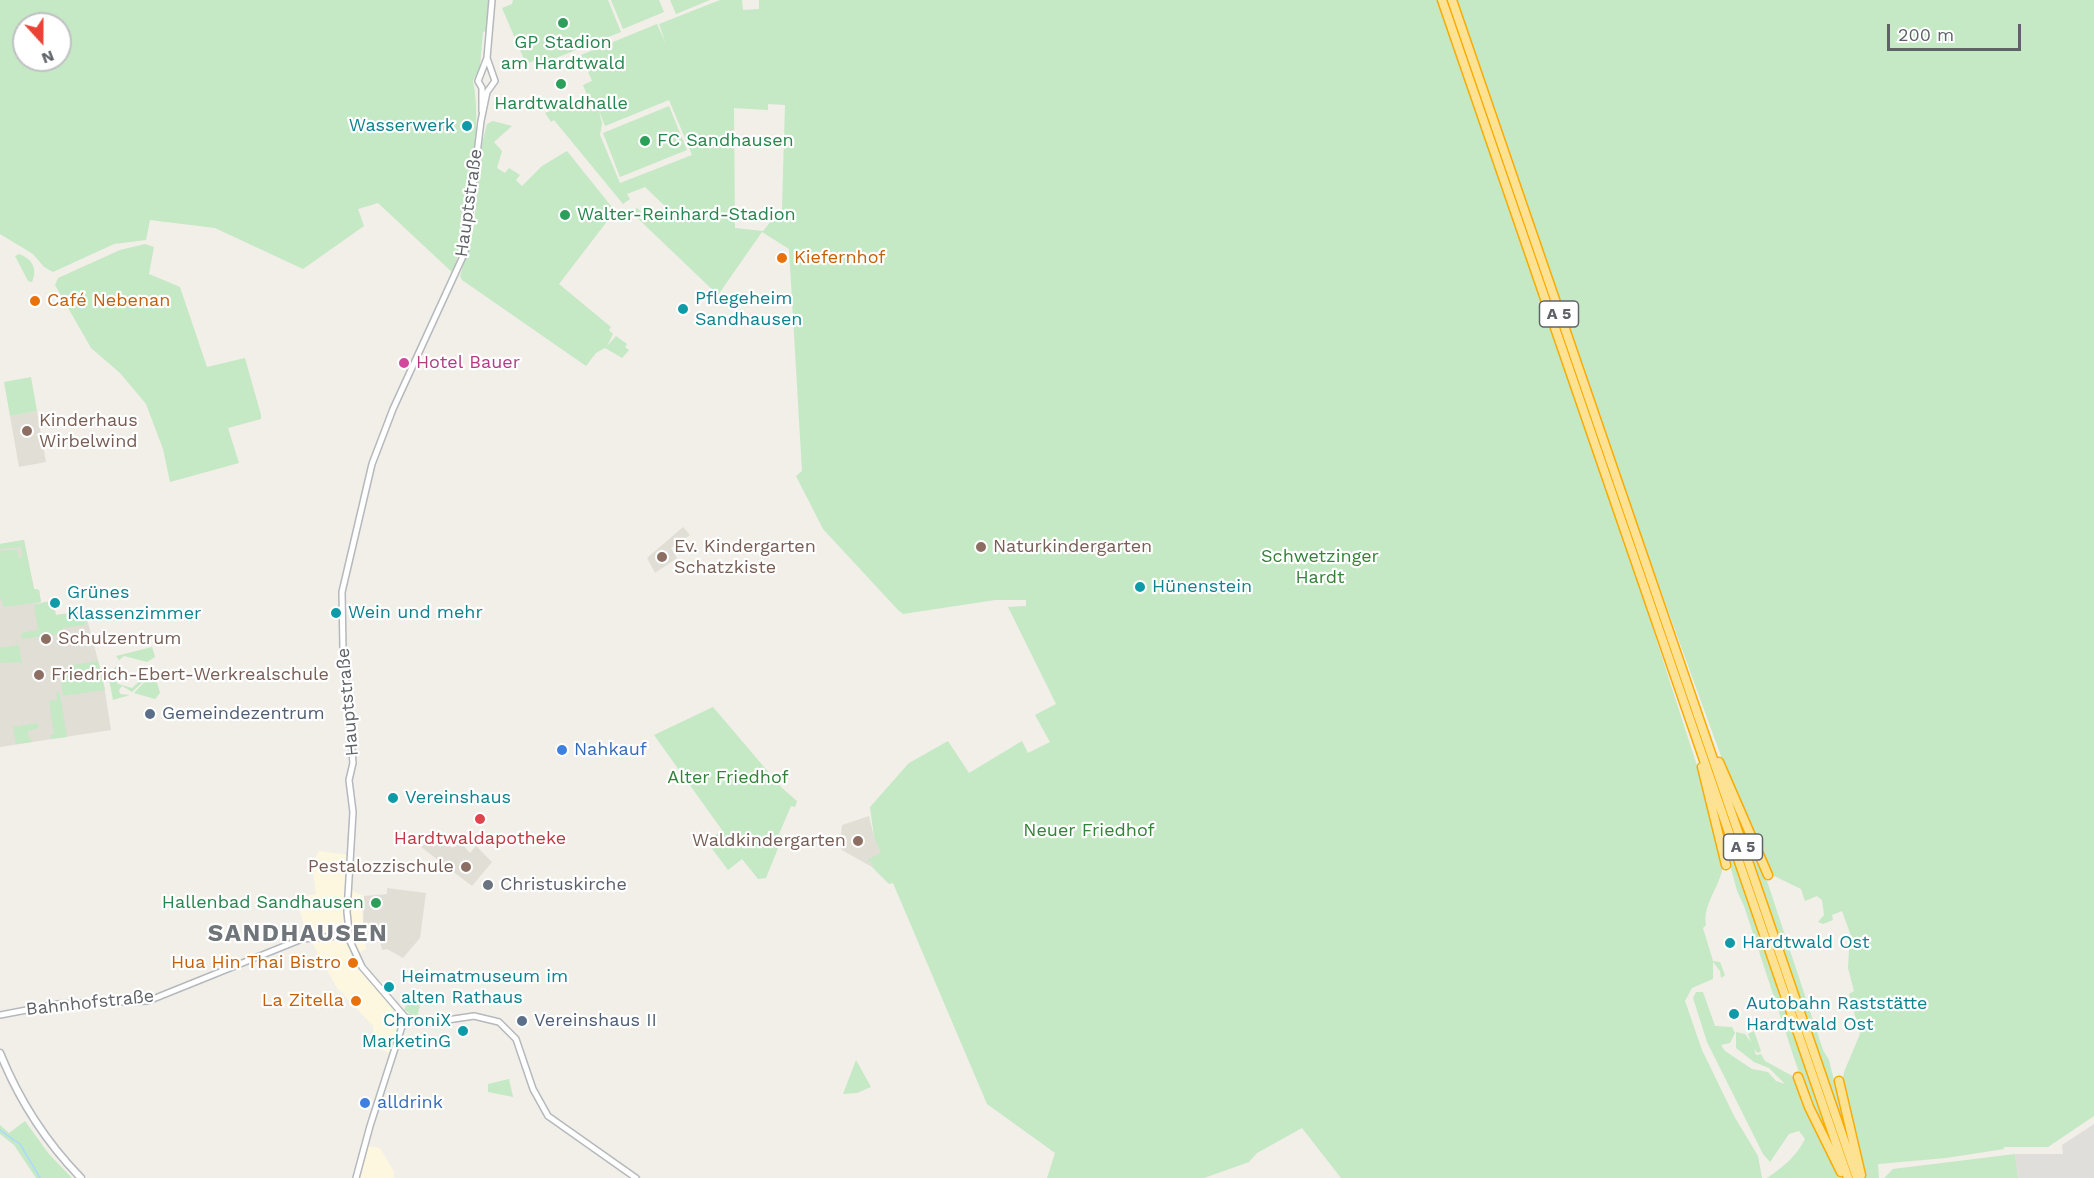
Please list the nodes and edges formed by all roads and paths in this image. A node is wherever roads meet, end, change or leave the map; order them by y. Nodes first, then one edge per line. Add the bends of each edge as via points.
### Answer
1 (492, 0) edge
2 (1442, 0) edge
3 (1452, 0) edge
4 (487, 58) junction
5 (481, 73) junction
6 (492, 74) junction
7 (482, 88) junction
8 (490, 88) junction
9 (482, 113) junction
10 (1664, 630) junction
11 (1695, 721) junction
12 (1726, 865) dead end
13 (1768, 874) dead end
14 (348, 935) junction
15 (0, 1015) edge
16 (405, 1017) junction
17 (0, 1053) edge
18 (1798, 1077) dead end
19 (1839, 1081) dead end
20 (81, 1178) edge
21 (356, 1178) edge
22 (636, 1178) edge
23 (1846, 1178) edge
24 (1859, 1178) edge

1 - 4 street, Hauptstraße
2 - 10 highway, A 5
3 - 10 highway, A 5
4 - 5 street, Hauptstraße
4 - 6 street, Hauptstraße
5 - 6 street
5 - 7 street, Hauptstraße via 478,81
6 - 8 street, Hauptstraße via 495,81
7 - 8 street
7 - 9 street, Hauptstraße
8 - 9 street, Hauptstraße
9 - 14 street, Hauptstraße via 465,252 372,464 342,592 353,763 349,780 353,812
10 - 11 highway, A 5
11 - 12 highway
11 - 13 highway
11 - 23 highway, A 5
11 - 24 highway, A 5
14 - 15 street, Bahnhofstraße via 302,939 148,1001 58,1004
14 - 16 street, Hauptstraße via 362,967
16 - 21 street
16 - 22 street via 427,1023 474,1016 499,1022 516,1039 536,1095 548,1116
17 - 20 main road via 40,1130
18 - 23 highway
19 - 24 highway

